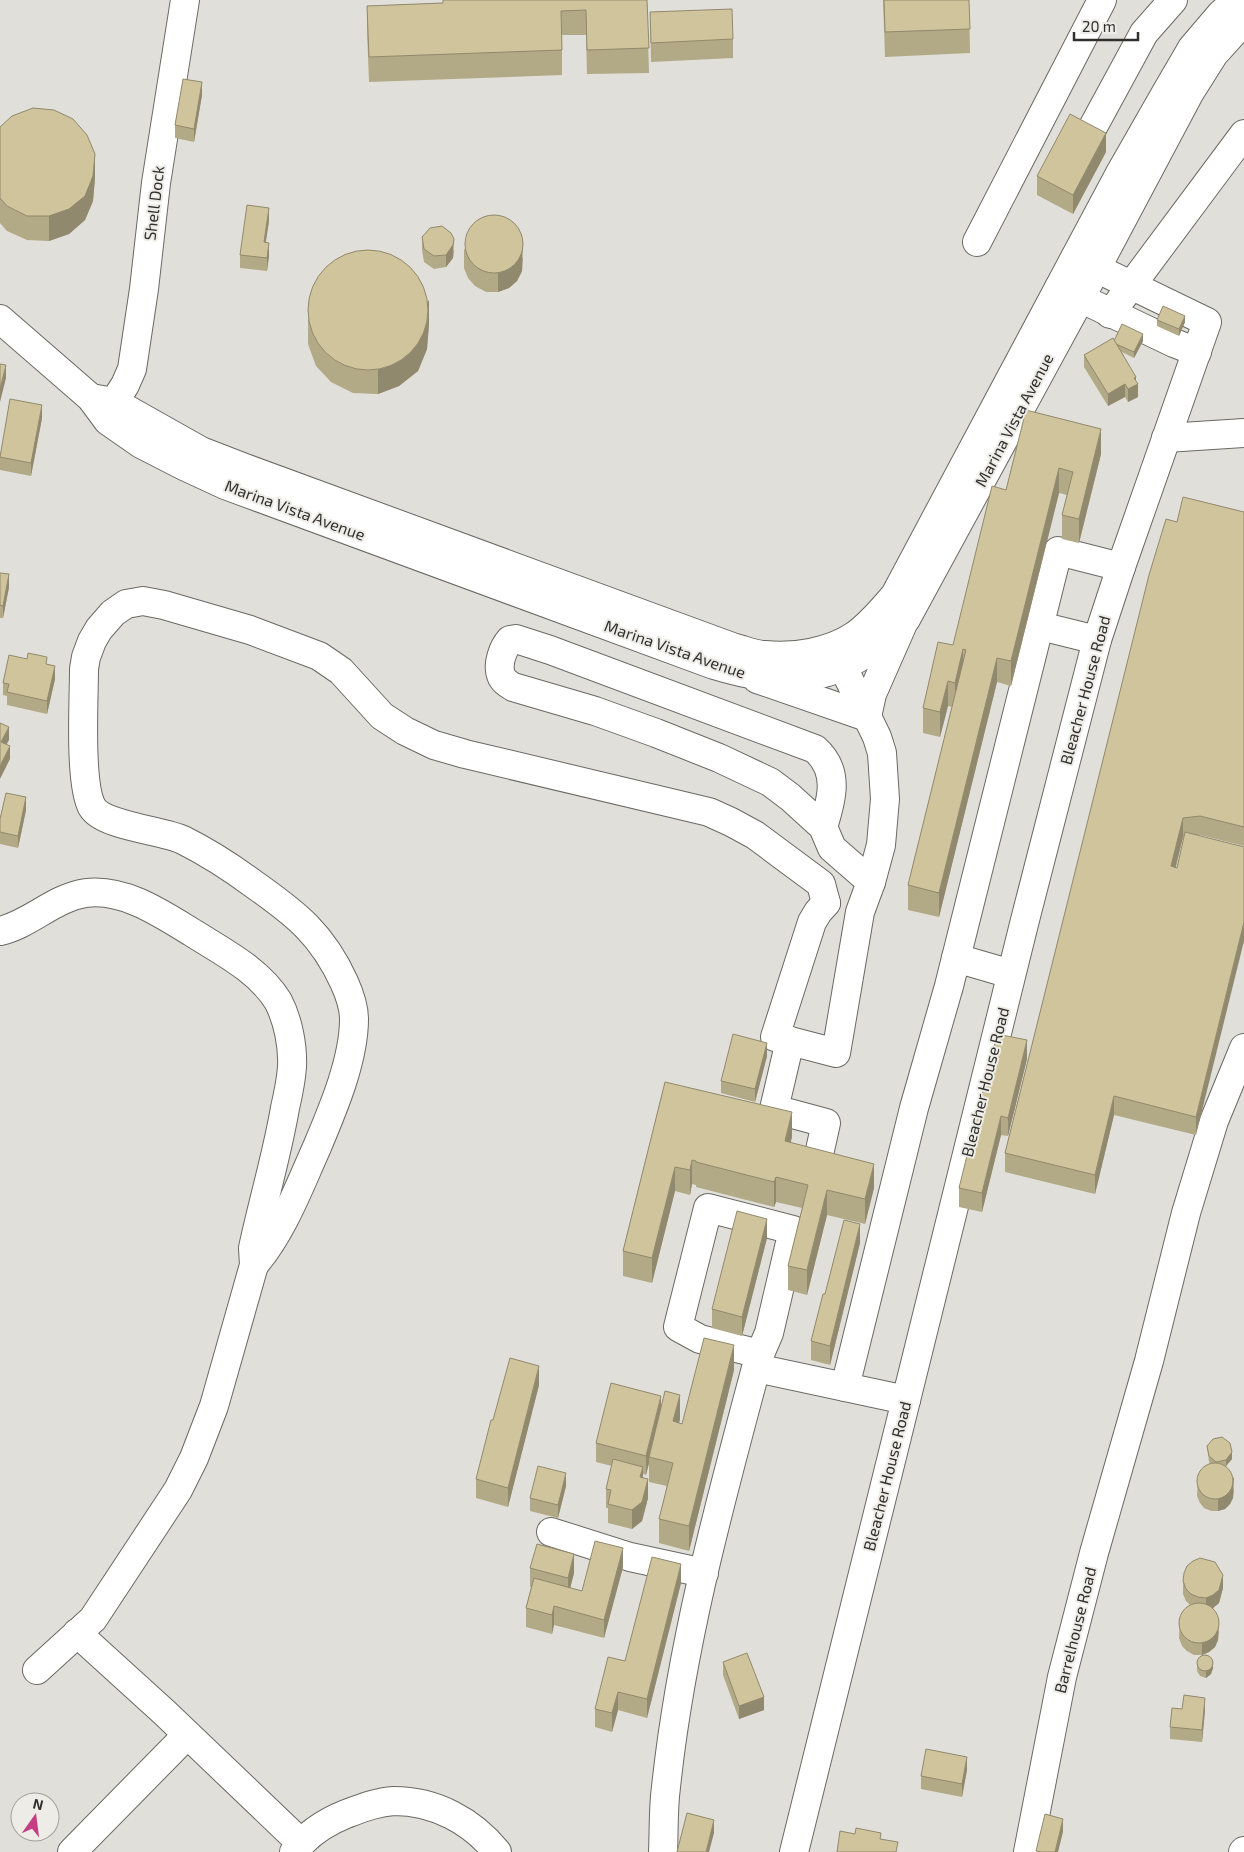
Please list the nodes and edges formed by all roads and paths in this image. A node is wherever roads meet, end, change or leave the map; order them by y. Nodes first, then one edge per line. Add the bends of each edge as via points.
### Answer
1 (185, 0) edge
2 (1102, 0) edge
3 (1173, 0) edge
4 (1237, 0) edge
5 (1244, 21) edge
6 (1244, 134) edge
7 (1087, 138) edge
8 (977, 242) dead end
9 (1086, 263) junction
10 (1130, 285) junction
11 (1069, 294) junction
12 (1110, 314) junction
13 (0, 319) edge
14 (1197, 352) junction
15 (102, 400) junction
16 (1244, 433) edge
17 (1166, 438) junction
18 (1099, 561) junction
19 (906, 618) junction
20 (1045, 627) junction
21 (1089, 638) junction
22 (839, 657) junction
23 (742, 674) junction
24 (867, 717) junction
25 (824, 827) junction
26 (871, 882) junction
27 (826, 903) junction
28 (860, 912) junction
29 (0, 932) edge
30 (984, 966) junction
31 (790, 1041) junction
32 (1244, 1048) edge
33 (820, 1150) edge
34 (254, 1264) junction
35 (760, 1354) joint
36 (845, 1387) junction
37 (906, 1400) junction
38 (551, 1532) dead end
39 (704, 1573) junction
40 (77, 1633) junction
41 (37, 1670) dead end
42 (187, 1735) junction
43 (298, 1848) edge
44 (72, 1852) edge
45 (497, 1852) edge
46 (663, 1852) edge
47 (794, 1852) edge
48 (1028, 1852) edge

1 - 15 main road, Shell Dock via 156,183 132,369 125,385
2 - 8 main road
3 - 7 main road via 1144,33
4 - 9 main road, Marina Vista Avenue via 1192,48 1119,175
5 - 9 main road, Marina Vista Avenue via 1214,54
6 - 10 main road
9 - 10 main road
9 - 11 main road, Marina Vista Avenue
10 - 12 main road
10 - 14 main road, Bleacher House Road via 1207,322
11 - 12 main road
11 - 19 main road, Marina Vista Avenue
11 - 22 main road, Marina Vista Avenue via 895,595 855,635
12 - 14 main road
13 - 15 main road, Marina Vista Avenue
14 - 17 main road, Bleacher House Road
15 - 22 main road, Marina Vista Avenue via 201,450 245,468 735,648 764,655 804,653
15 - 23 main road, Marina Vista Avenue via 108,421 141,444 225,485
16 - 17 main road
17 - 18 main road, Bleacher House Road
18 - 20 main road via 1058,551
18 - 21 main road, Bleacher House Road
19 - 22 main road, Marina Vista Avenue via 870,651
19 - 24 main road via 872,694
20 - 21 main road
20 - 30 main road
21 - 30 main road, Bleacher House Road
22 - 23 main road, Marina Vista Avenue via 826,673 785,678
22 - 24 main road
23 - 24 main road
24 - 26 main road via 882,753 885,799 881,845
25 - 25 main road via 832,783 824,756 815,749 550,650 516,639 504,647 500,674 513,687 595,711 719,758 770,782
25 - 26 main road via 832,848
26 - 28 main road
27 - 28 main road
27 - 31 main road via 812,922 776,1037
27 - 34 main road via 821,884 756,836 716,815 434,745 382,716 341,670 318,656 250,630 164,604 143,601 126,604 99,629 86,657 85,769 92,806 100,816 181,839 205,851 294,913 325,948 350,996 354,1017 348,1061 322,1135 280,1226
28 - 31 main road via 836,1053
29 - 34 main road via 65,898 100,892 116,895 160,913 239,962 277,1001 286,1020 292,1066 281,1132 253,1248
30 - 36 main road via 914,1108
30 - 37 main road, Bleacher House Road
31 - 33 main road via 774,1109 826,1122
32 - 48 main road, Barrelhouse Road via 1214,1122 1189,1204 1150,1361 1094,1553 1062,1677
34 - 40 main road via 227,1365 194,1458 148,1537 93,1619
35 - 35 main road via 769,1333 793,1230 708,1208 678,1327 700,1339
36 - 37 main road
36 - 39 main road via 756,1368
37 - 47 main road, Bleacher House Road
38 - 39 main road via 630,1557
39 - 46 main road via 671,1747 665,1790
40 - 41 main road
40 - 42 main road
42 - 43 main road
42 - 44 main road
43 - 45 main road via 318,1828 340,1816 368,1805 393,1801 417,1803 466,1822

